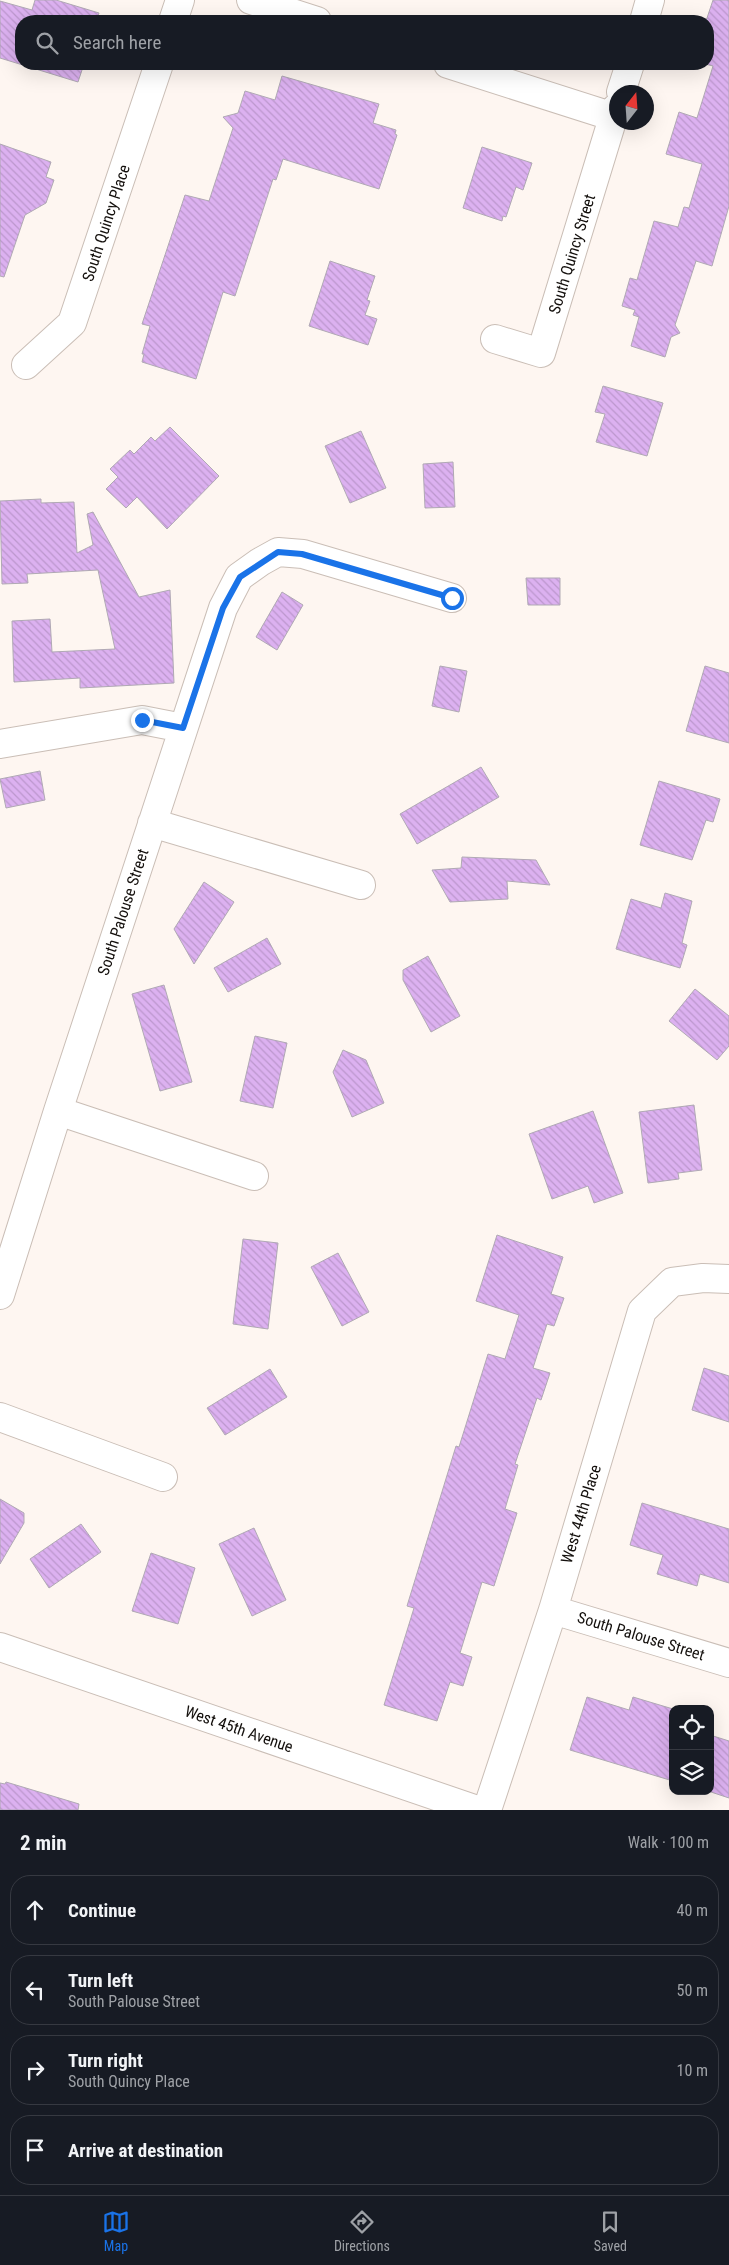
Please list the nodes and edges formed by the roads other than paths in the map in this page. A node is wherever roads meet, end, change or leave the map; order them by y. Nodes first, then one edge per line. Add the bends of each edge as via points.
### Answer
1 (180, 0) edge
2 (251, 0) edge
3 (650, 0) edge
4 (175, 15) edge
5 (298, 15) edge
6 (646, 15) edge
7 (157, 70) edge
8 (472, 70) edge
9 (628, 70) edge
10 (624, 85) edge
11 (609, 104) edge
12 (610, 130) edge
13 (495, 339) dead end
14 (26, 365) dead end
15 (452, 598) dead end
16 (183, 728) junction
17 (0, 744) edge
18 (152, 823) junction
19 (361, 885) dead end
20 (58, 1111) junction
21 (254, 1176) dead end
22 (729, 1279) edge
23 (0, 1295) edge
24 (0, 1417) edge
25 (163, 1477) dead end
26 (553, 1610) junction
27 (0, 1647) edge
28 (729, 1663) edge
29 (477, 1810) edge
30 (487, 1810) edge

1 - 4 street
2 - 5 street
3 - 6 street
7 - 14 street, South Quincy Place via 72,323
8 - 11 street
9 - 10 street, South Quincy Street
12 - 13 street, South Quincy Street via 541,353
15 - 16 street, South Palouse Street via 302,554 278,552 240,577 235,585 223,608
16 - 17 street via 142,720
16 - 18 street, South Palouse Street
18 - 19 street
18 - 20 street, South Palouse Street
20 - 21 street
20 - 23 street, South Palouse Street
22 - 26 street, West 44th Place via 672,1282 642,1311
24 - 25 street
26 - 28 street, South Palouse Street
26 - 30 street, West 44th Place
27 - 29 street, West 45th Avenue

